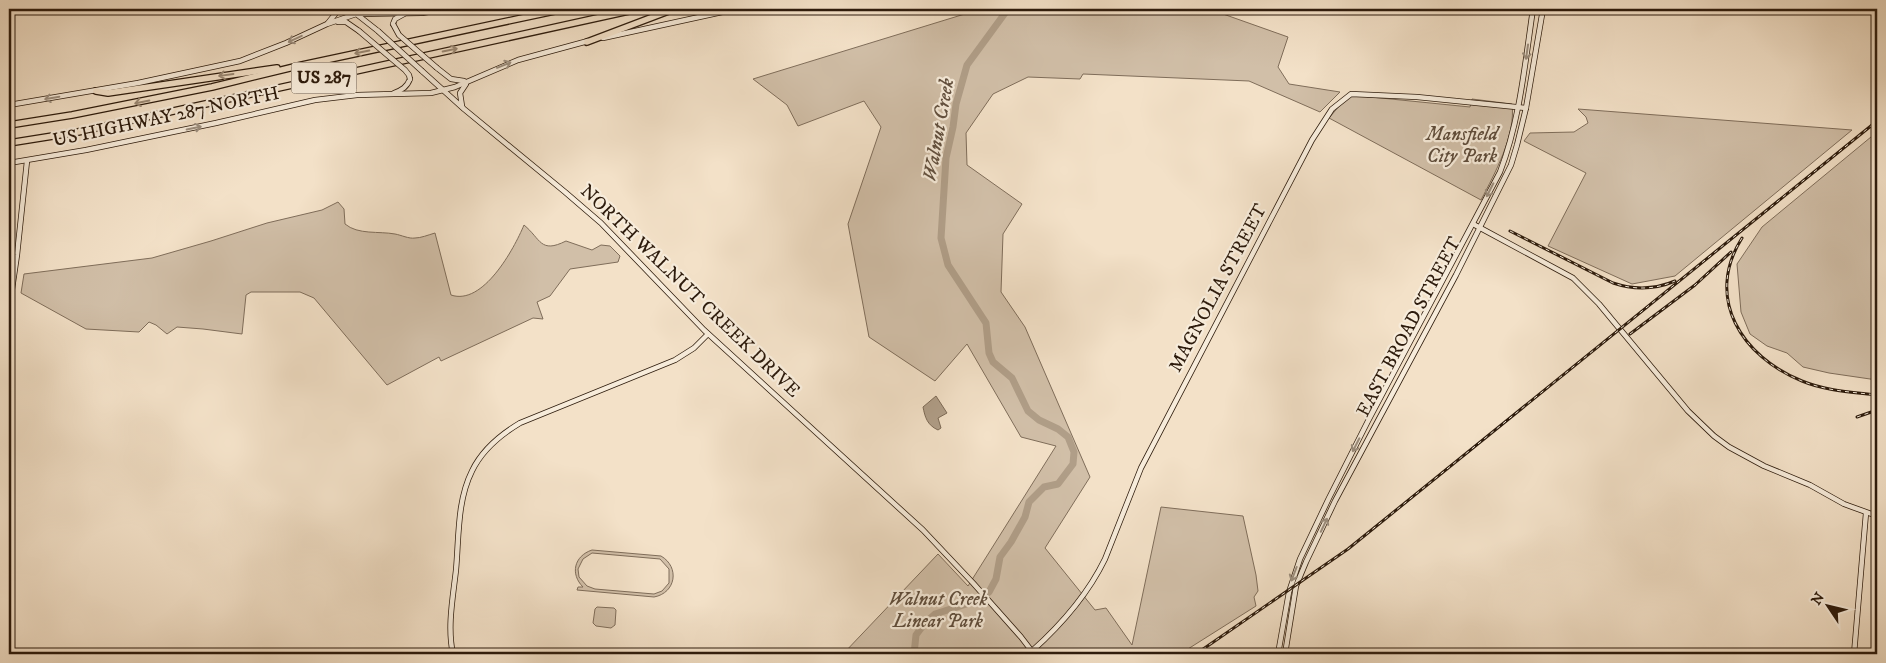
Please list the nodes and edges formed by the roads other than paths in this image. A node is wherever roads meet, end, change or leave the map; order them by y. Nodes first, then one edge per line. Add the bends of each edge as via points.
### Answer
1 (336, 9) edge
2 (350, 9) edge
3 (446, 9) edge
4 (564, 9) edge
5 (638, 9) edge
6 (674, 9) edge
7 (736, 9) edge
8 (1534, 9) edge
9 (1543, 9) edge
10 (1869, 9) edge
11 (1877, 11) edge
12 (410, 12) junction
13 (356, 14) junction
14 (327, 24) junction
15 (587, 42) junction
16 (291, 67) junction
17 (1525, 69) junction
18 (1532, 70) junction
19 (469, 81) junction
20 (443, 90) junction
21 (96, 91) junction
22 (391, 95) junction
23 (9, 105) edge
24 (1518, 107) junction
25 (1526, 108) junction
26 (464, 109) junction
27 (9, 125) edge
28 (1511, 142) junction
29 (9, 143) edge
30 (1518, 145) junction
31 (27, 161) junction
32 (9, 163) edge
33 (1500, 172) junction
34 (1506, 176) junction
35 (1473, 224) junction
36 (1480, 227) junction
37 (9, 310) edge
38 (708, 334) junction
39 (1344, 468) junction
40 (1351, 471) junction
41 (1328, 498) junction
42 (1335, 501) junction
43 (1866, 513) junction
44 (1877, 516) edge
45 (1311, 537) junction
46 (1317, 540) junction
47 (1300, 559) junction
48 (1306, 562) junction
49 (1285, 608) junction
50 (1292, 608) junction
51 (1033, 653) edge
52 (453, 654) edge
53 (1278, 654) edge
54 (1285, 654) edge
55 (1854, 654) edge

1 - 14 main road
2 - 13 main road, NORTH WALNUT CREEK DRIVE
3 - 12 main road, US HIGHWAY 287 NORTH
4 -> 16 highway, US 287
29 -> 5 highway, US 287 via 78,132
6 - 15 highway
7 - 15 main road, US HIGHWAY 287 NORTH
8 -> 17 main road, EAST BROAD STREET
9 - 18 main road, EAST BROAD STREET
10 - 11 main road
12 - 13 main road, US HIGHWAY 287 NORTH
12 - 19 main road, bridge via 398,16 393,24 399,35 451,79
13 - 14 main road, US HIGHWAY 287 NORTH
13 - 20 main road, NORTH WALNUT CREEK DRIVE, bridge
14 -> 21 main road, US HIGHWAY 287 NORTH via 240,61
14 - 22 main road, bridge via 346,22 409,74 410,79 404,89
19 -> 15 main road, US HIGHWAY 287 NORTH via 518,60
16 -> 21 highway via 108,93
16 -> 27 highway, US 287 via 166,97
17 - 18 main road
17 - 24 main road, EAST BROAD STREET
18 - 25 main road, EAST BROAD STREET
19 - 20 main road, US HIGHWAY 287 NORTH
19 - 26 main road via 460,93
20 - 22 main road, US HIGHWAY 287 NORTH
20 - 26 main road, NORTH WALNUT CREEK DRIVE
21 -> 23 main road, US HIGHWAY 287 NORTH
31 -> 22 main road, US HIGHWAY 287 NORTH via 315,100
24 - 25 main road, MAGNOLIA STREET
24 - 28 main road, EAST BROAD STREET
24 - 51 main road, MAGNOLIA STREET via 1351,94 1332,109 1312,140 1141,468 1098,574
25 - 30 main road, EAST BROAD STREET
26 - 38 main road, NORTH WALNUT CREEK DRIVE via 596,218
28 - 30 main road
28 - 33 main road, EAST BROAD STREET
30 - 34 main road, EAST BROAD STREET
31 - 32 main road, US HIGHWAY 287 NORTH
31 - 37 main road
33 - 34 main road
33 -> 35 main road, EAST BROAD STREET
34 - 36 main road, EAST BROAD STREET
35 - 36 main road
35 -> 39 main road, EAST BROAD STREET
36 - 40 main road, EAST BROAD STREET
36 - 43 main road via 1578,282 1714,436 1764,466
38 - 51 main road, NORTH WALNUT CREEK DRIVE via 923,530
38 - 52 main road via 675,360 520,423 482,454 471,472 462,502 450,624
39 - 40 main road
39 - 41 main road, EAST BROAD STREET
40 - 42 main road, EAST BROAD STREET
41 - 42 main road
41 - 45 main road, EAST BROAD STREET
46 -> 42 main road, EAST BROAD STREET
43 - 44 main road
43 - 55 main road
45 - 46 main road
45 - 47 main road, EAST BROAD STREET
46 - 48 main road, EAST BROAD STREET
47 - 48 main road
47 -> 49 main road, EAST BROAD STREET
48 - 50 main road, EAST BROAD STREET via 1296,586
49 - 50 main road
49 - 53 main road, EAST BROAD STREET
50 - 54 main road, EAST BROAD STREET

